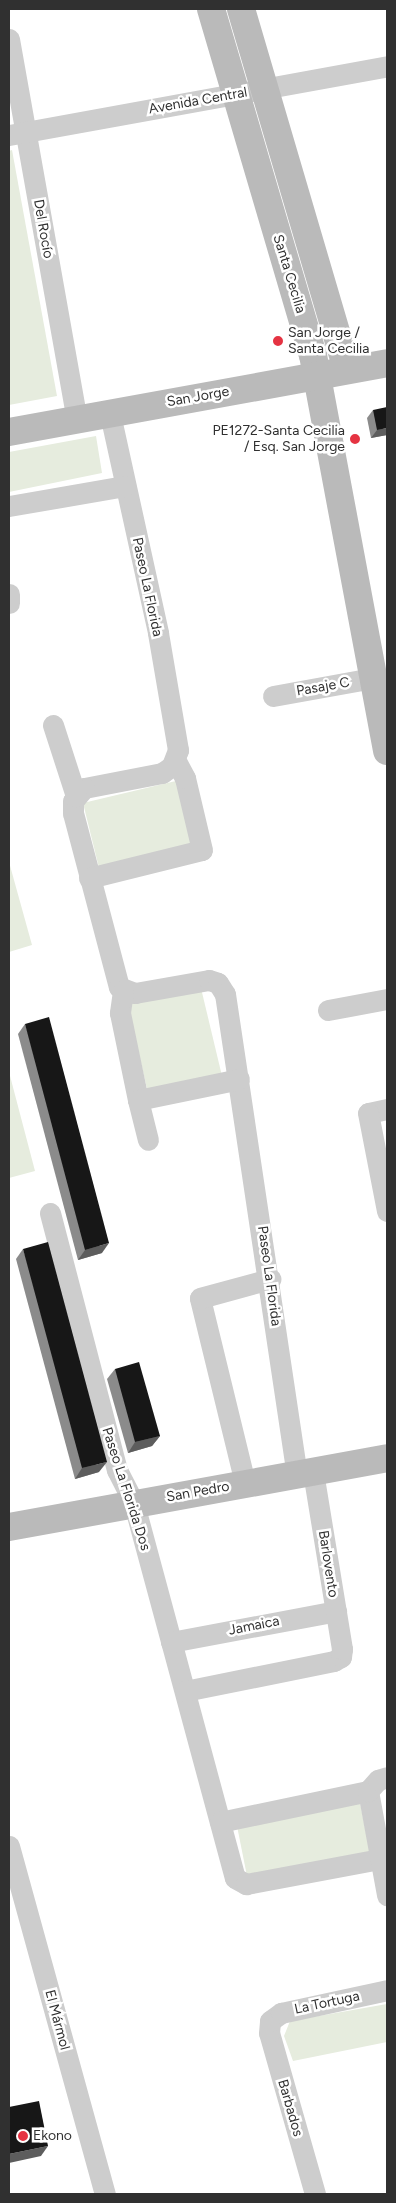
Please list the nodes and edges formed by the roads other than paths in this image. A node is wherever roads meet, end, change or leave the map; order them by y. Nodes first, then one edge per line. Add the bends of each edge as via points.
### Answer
1 (211, 9) edge
2 (241, 9) edge
3 (9, 39) edge
4 (387, 66) edge
5 (265, 88) junction
6 (236, 94) junction
7 (17, 134) edge
8 (387, 363) edge
9 (347, 370) junction
10 (316, 376) junction
11 (110, 414) junction
12 (77, 420) junction
13 (9, 432) edge
14 (125, 486) junction
15 (9, 506) edge
16 (9, 594) edge
17 (9, 603) edge
18 (373, 678) junction
19 (274, 696) dead end
20 (53, 725) dead end
21 (387, 751) edge
22 (176, 761) junction
23 (76, 796) junction
24 (89, 878) junction
25 (123, 991) junction
26 (387, 999) edge
27 (328, 1010) dead end
28 (239, 1079) junction
29 (138, 1100) junction
30 (387, 1109) edge
31 (148, 1140) dead end
32 (387, 1211) edge
33 (50, 1213) dead end
34 (270, 1279) junction
35 (387, 1458) edge
36 (305, 1473) junction
37 (245, 1483) junction
38 (134, 1504) junction
39 (9, 1527) edge
40 (336, 1611) junction
41 (171, 1642) junction
42 (185, 1691) junction
43 (387, 1777) edge
44 (368, 1791) junction
45 (220, 1822) junction
46 (9, 1846) edge
47 (380, 1859) junction
48 (387, 1895) edge
49 (387, 1990) edge
50 (270, 2021) joint
51 (105, 2194) edge
52 (315, 2194) edge

1 - 6 main road, Santa Cecilia
2 - 5 main road, Santa Cecilia
3 - 7 street, Del Rocío
4 - 5 street, Avenida Central
5 - 6 street, Avenida Central
5 - 9 main road, Santa Cecilia
6 - 7 street, Avenida Central
6 - 10 main road, Santa Cecilia via 314,355
7 - 12 street, Del Rocío
8 - 9 main road, San Jorge
9 - 10 main road, San Jorge
10 - 11 main road, San Jorge
10 - 18 main road, Santa Cecilia
11 - 12 main road, San Jorge
11 - 14 street, Paseo La Florida
12 - 13 main road, San Jorge
14 - 15 street
14 - 22 street, Paseo La Florida via 158,633 178,744
16 - 17 street
18 - 19 street, Pasaje C
18 - 21 main road, Santa Cecilia
20 - 23 street
22 - 23 street via 162,773 90,786
22 - 24 street, Paseo La Florida via 185,778 202,850
23 - 24 street via 73,813
24 - 25 street via 116,982
25 - 28 street, Paseo La Florida via 135,993 204,980 218,983 225,994
25 - 29 street via 120,1013
26 - 27 street
28 - 29 street
28 - 34 street, Paseo La Florida
29 - 31 street
30 - 32 street via 368,1113
33 - 38 street, Paseo La Florida Dos via 117,1470
34 - 36 street, Paseo La Florida
34 - 37 street via 200,1298
35 - 36 main road, San Pedro
36 - 37 main road, San Pedro
36 - 40 street, Barlovento
37 - 38 main road, San Pedro
38 - 39 main road, San Pedro
38 - 41 street, Paseo La Florida Dos
40 - 41 street, Jamaica
40 - 42 street, Barlovento via 342,1649 340,1657 334,1661
41 - 42 street, Paseo La Florida Dos
42 - 45 street, Paseo La Florida Dos
43 - 44 street via 378,1780
44 - 45 street
44 - 47 street
45 - 47 street, Paseo La Florida Dos via 235,1878 242,1884
46 - 51 street, El Mármol
47 - 48 street
49 - 50 street, La Tortuga via 281,2012
50 - 52 street, Barbados via 269,2033

